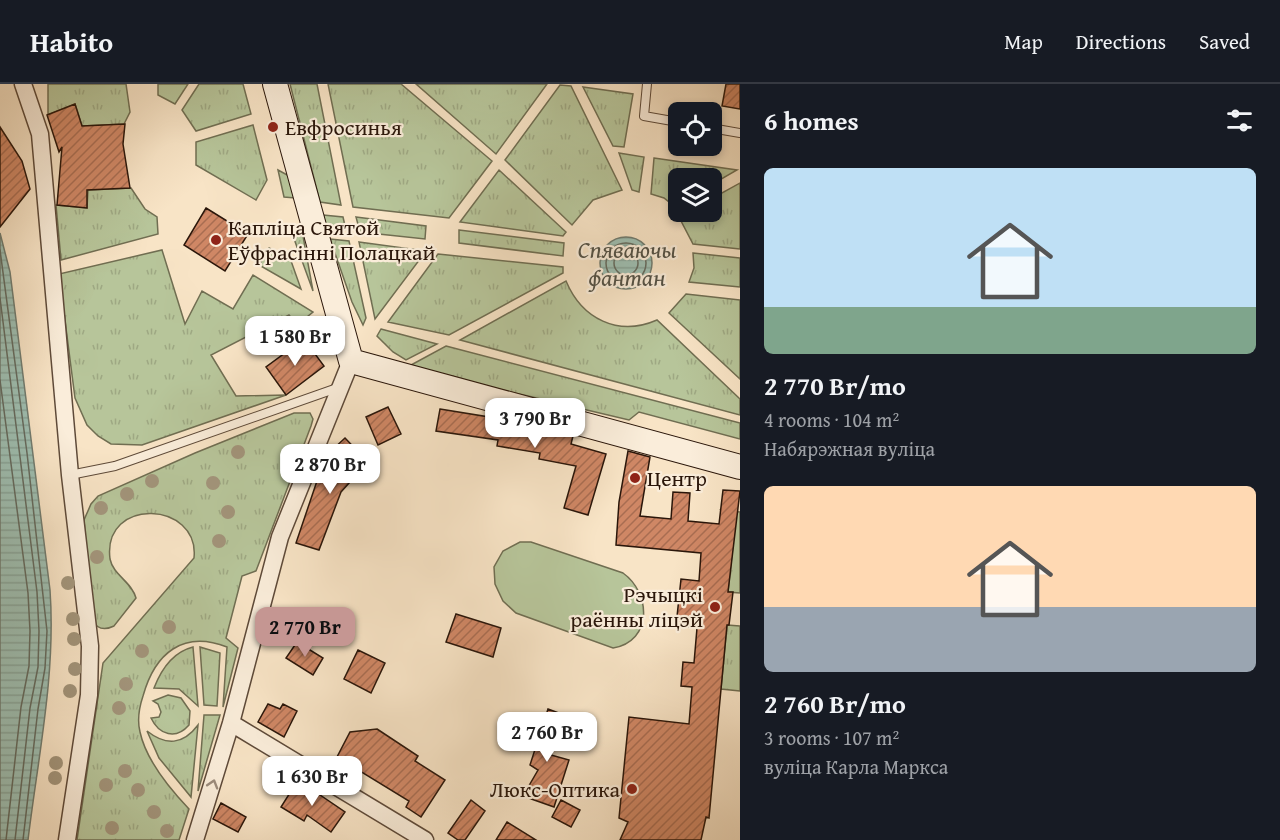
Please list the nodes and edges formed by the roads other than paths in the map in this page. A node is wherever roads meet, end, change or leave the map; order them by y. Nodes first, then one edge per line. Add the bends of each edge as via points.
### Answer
1 (23, 84) edge
2 (275, 84) edge
3 (647, 84) edge
4 (668, 120) edge
5 (722, 130) edge
6 (740, 133) edge
7 (351, 361) junction
8 (341, 387) junction
9 (740, 466) edge
10 (70, 475) junction
11 (231, 723) junction
12 (67, 840) edge
13 (195, 840) edge
14 (425, 840) edge

1 - 10 street via 40,134
2 - 7 street
3 - 4 lane via 644,116
5 - 6 lane
7 - 8 street
7 - 9 street
8 - 10 lane via 116,466
8 - 11 street via 280,537
10 - 12 street via 90,646 89,695
13 -> 11 street
11 - 14 street

